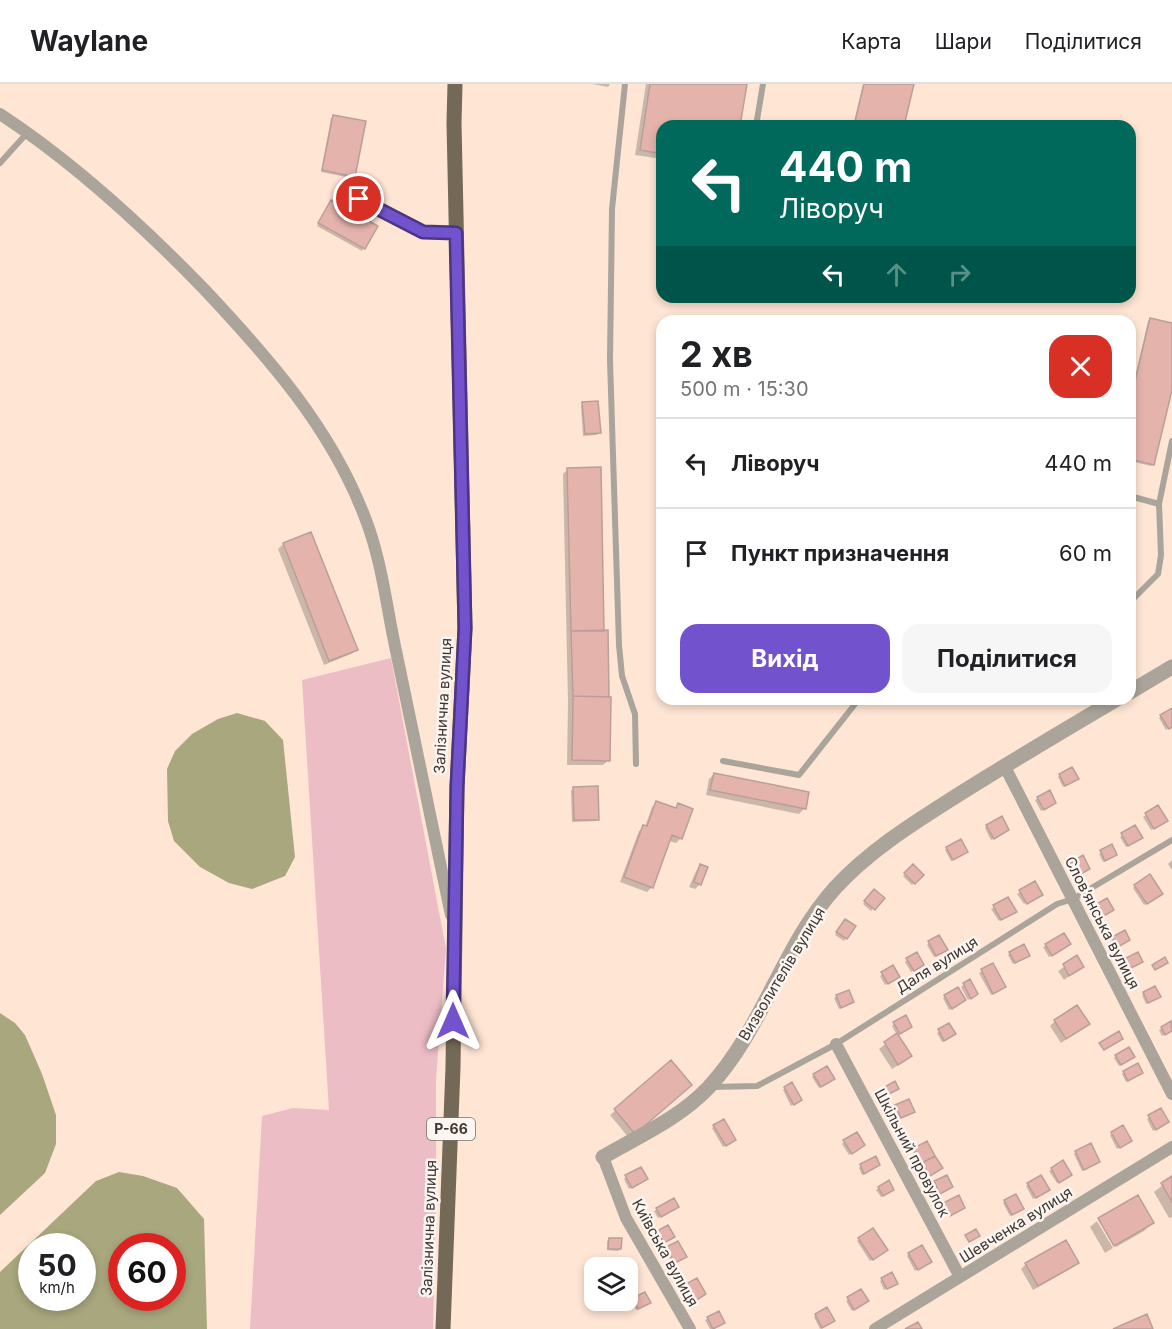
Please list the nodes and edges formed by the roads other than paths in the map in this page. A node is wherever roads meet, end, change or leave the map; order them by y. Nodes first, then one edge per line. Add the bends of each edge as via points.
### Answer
1 (455, 84) edge
2 (625, 84) edge
3 (763, 84) edge
4 (0, 114) edge
5 (757, 120) edge
6 (28, 132) junction
7 (0, 163) edge
8 (359, 199) dead end
9 (456, 233) junction
10 (1172, 441) edge
11 (1136, 498) edge
12 (1159, 504) junction
13 (1136, 596) edge
14 (1172, 667) edge
15 (1136, 688) edge
16 (854, 705) edge
17 (1107, 705) edge
18 (723, 761) dead end
19 (636, 764) dead end
20 (1004, 765) junction
21 (1172, 840) edge
22 (1073, 899) junction
23 (454, 928) junction
24 (836, 1044) junction
25 (708, 1088) junction
26 (1172, 1094) edge
27 (1172, 1147) edge
28 (603, 1157) joint
29 (960, 1277) junction
30 (443, 1329) edge
31 (690, 1329) edge
32 (875, 1329) edge

1 - 9 main road, Залізнична вулиця / Р-66
2 - 19 lane via 612,209 610,360 619,645 622,676 635,714
3 - 5 lane
4 - 6 street
6 - 7 lane
6 - 23 street via 96,186 173,257 286,380 339,460 365,517 382,575
8 - 9 lane via 423,232
9 - 23 main road, Залізнична вулиця / Р-66 via 465,628
10 - 12 lane
11 - 12 lane
12 - 13 lane via 1158,574
14 - 15 street
16 - 18 lane via 799,775
17 - 20 street, Визволителів вулиця
20 - 22 street, Слов’янська вулиця
20 - 25 street, Визволителів вулиця via 886,841 835,888 809,923 752,1026
21 - 22 lane, Даля вулиця
22 - 24 lane, Даля вулиця via 1057,904
22 - 26 street, Слов’янська вулиця
23 - 30 main road, Залізнична вулиця / Р-66
24 - 25 lane, Даля вулиця via 757,1086
24 - 29 street, Шкільний провулок
25 - 28 street, Визволителів вулиця via 680,1112
27 - 29 street, Шевченка вулиця
28 - 31 street, Київська вулиця via 627,1218
29 - 32 street, Шевченка вулиця

